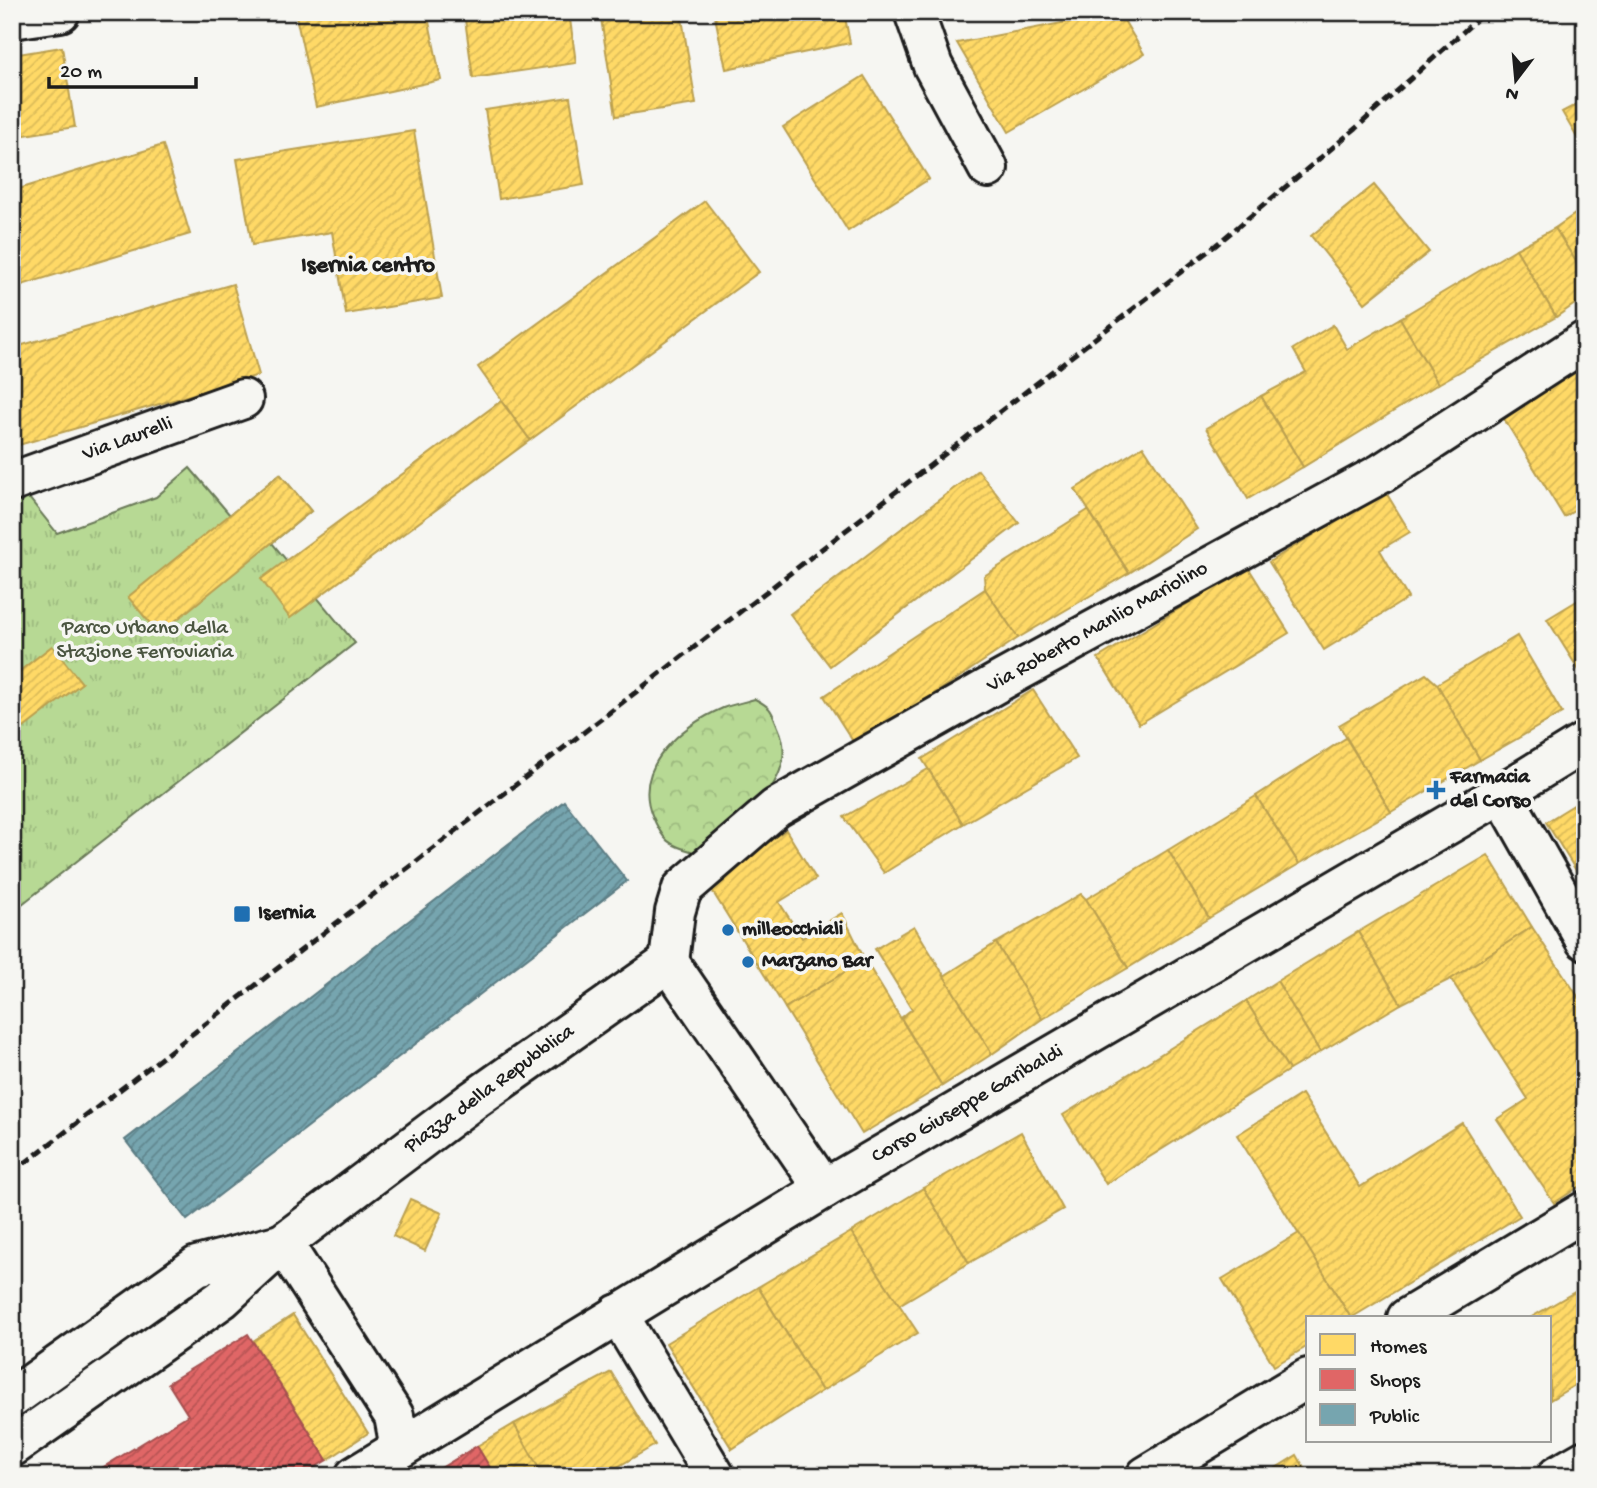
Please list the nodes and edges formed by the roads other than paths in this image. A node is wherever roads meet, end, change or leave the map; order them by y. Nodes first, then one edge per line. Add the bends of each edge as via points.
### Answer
1 (61, 12) edge
2 (914, 12) edge
3 (12, 19) edge
4 (988, 168) dead end
5 (1585, 341) edge
6 (243, 399) dead end
7 (12, 482) edge
8 (1585, 742) edge
9 (1502, 793) junction
10 (1585, 940) edge
11 (669, 962) junction
12 (824, 1189) junction
13 (1585, 1211) edge
14 (283, 1243) junction
15 (618, 1314) junction
16 (1410, 1316) edge
17 (1306, 1379) edge
18 (12, 1398) edge
19 (12, 1447) edge
20 (400, 1448) junction
21 (1585, 1460) edge
22 (355, 1476) edge
23 (715, 1476) edge
24 (1146, 1476) edge
25 (1557, 1476) edge

1 - 3 street
2 - 4 street via 933,66
5 - 11 street, Via Roberto Manlio Mariolino via 1382,473 776,808 682,889
6 - 7 street, Via Laurelli
8 - 9 street, Corso Giuseppe Garibaldi
9 - 10 street
9 - 12 street, Corso Giuseppe Garibaldi
11 - 12 street
11 - 14 street, Piazza della Repubblica via 472,1101
12 - 15 street, Corso Giuseppe Garibaldi
13 - 16 street
14 - 18 street via 197,1266
14 - 19 street, Piazza della Repubblica via 222,1299
14 - 20 street via 394,1416
15 - 20 street, Corso Giuseppe Garibaldi
15 - 23 street
17 - 24 street
20 - 22 street, Corso Giuseppe Garibaldi
21 - 25 street

